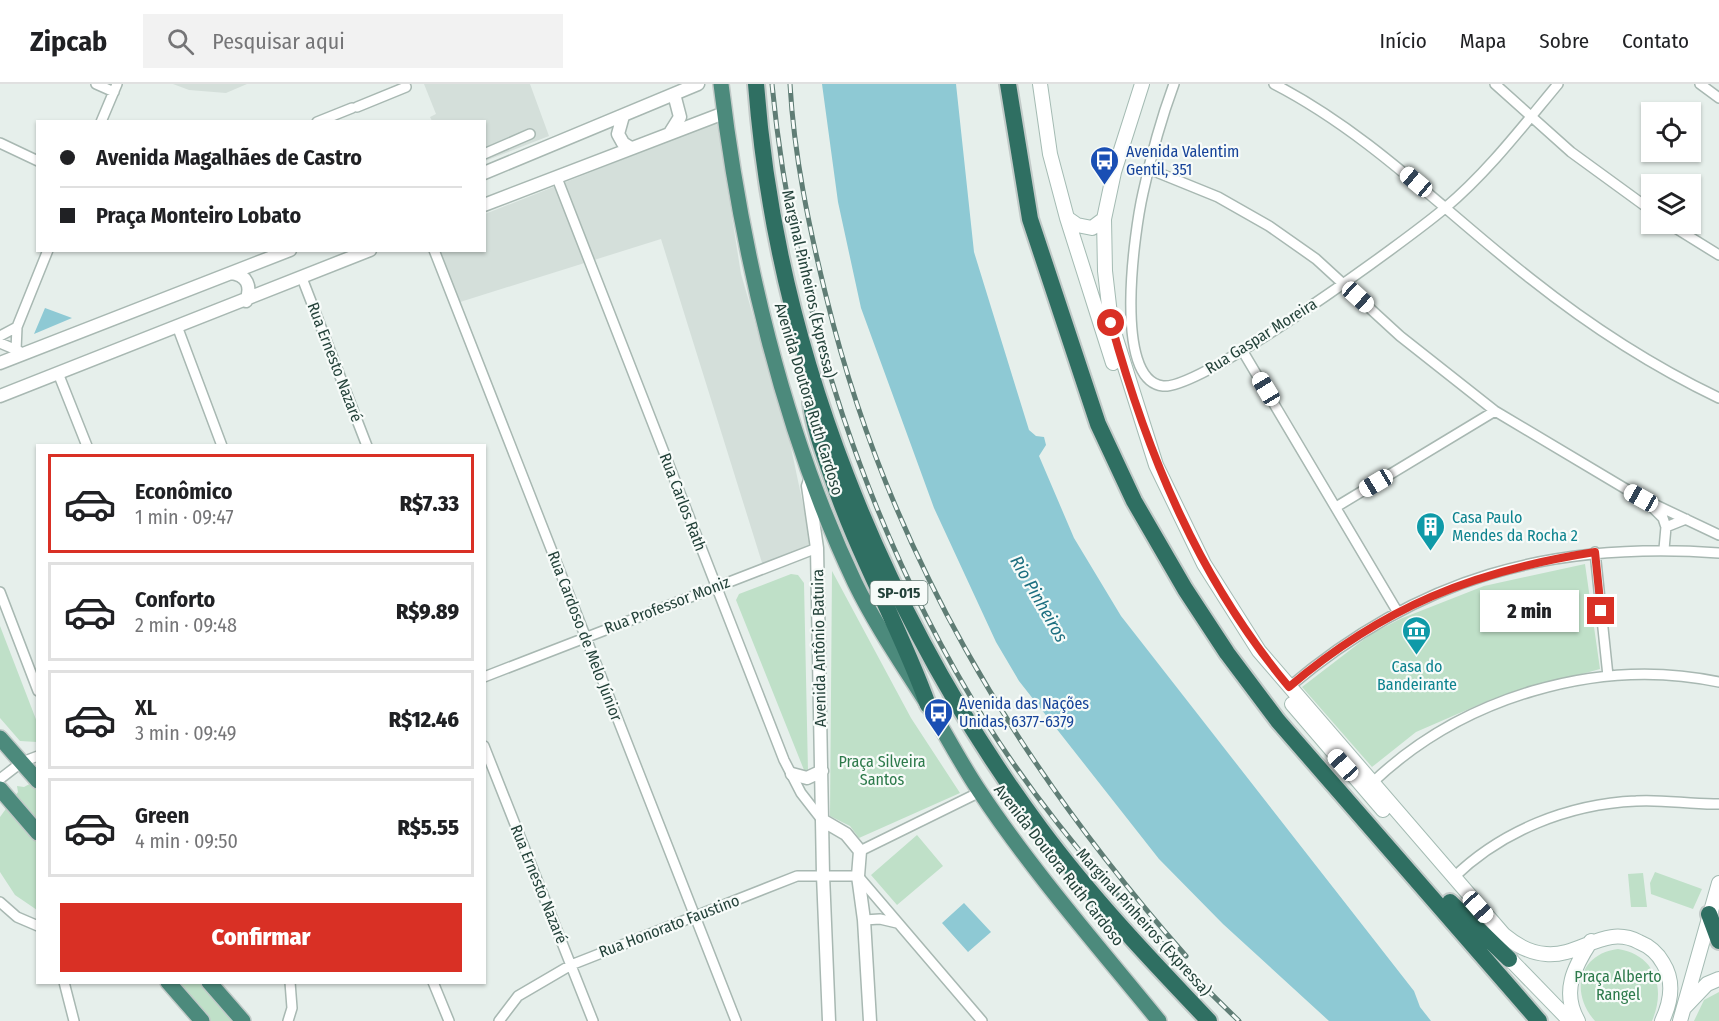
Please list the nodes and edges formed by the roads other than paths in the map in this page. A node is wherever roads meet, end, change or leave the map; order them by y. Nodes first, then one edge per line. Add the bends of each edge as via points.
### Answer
1 (96, 84) edge
2 (698, 84) edge
3 (721, 84) edge
4 (756, 84) edge
5 (1008, 84) edge
6 (1040, 84) edge
7 (1142, 84) edge
8 (1174, 84) edge
9 (1274, 84) edge
10 (1495, 84) edge
11 (1558, 84) edge
12 (1704, 85) edge
13 (406, 87) dead end
14 (115, 88) edge
15 (674, 94) junction
16 (1719, 98) edge
17 (724, 113) junction
18 (1531, 115) junction
19 (623, 116) junction
20 (102, 120) edge
21 (322, 120) edge
22 (599, 125) junction
23 (530, 134) dead end
24 (669, 134) junction
25 (0, 143) edge
26 (632, 148) junction
27 (486, 153) edge
28 (612, 156) junction
29 (36, 160) edge
30 (1149, 169) junction
31 (486, 172) edge
32 (557, 178) junction
33 (486, 204) edge
34 (1641, 204) edge
35 (1446, 207) junction
36 (1067, 218) junction
37 (1104, 219) junction
38 (1685, 234) edge
39 (47, 252) edge
40 (285, 252) edge
41 (365, 252) edge
42 (435, 252) edge
43 (1719, 255) edge
44 (231, 273) junction
45 (302, 278) junction
46 (1344, 284) junction
47 (246, 301) junction
48 (177, 326) junction
49 (17, 327) junction
50 (0, 336) edge
51 (0, 343) edge
52 (1242, 350) junction
53 (21, 351) junction
54 (0, 363) edge
55 (809, 369) junction
56 (58, 373) junction
57 (3, 391) edge
58 (1719, 398) edge
59 (1495, 411) junction
60 (86, 444) edge
61 (221, 444) edge
62 (366, 444) edge
63 (811, 477) junction
64 (1641, 498) junction
65 (1336, 507) junction
66 (1686, 519) junction
67 (1666, 527) junction
68 (1719, 535) edge
69 (817, 548) junction
70 (1664, 549) junction
71 (1595, 552) junction
72 (1719, 553) edge
73 (716, 586) junction
74 (0, 592) edge
75 (2, 605) edge
76 (1397, 611) junction
77 (585, 637) junction
78 (486, 676) edge
79 (1608, 676) junction
80 (1719, 682) edge
81 (36, 686) edge
82 (1289, 687) junction
83 (928, 705) junction
84 (0, 738) edge
85 (486, 751) edge
86 (36, 757) edge
87 (22, 762) junction
88 (822, 771) junction
89 (792, 774) junction
90 (36, 778) edge
91 (0, 779) edge
92 (1371, 783) junction
93 (0, 789) edge
94 (980, 792) junction
95 (1719, 804) edge
96 (822, 820) junction
97 (36, 831) edge
98 (860, 850) junction
99 (1400, 858) junction
100 (823, 875) junction
101 (858, 876) junction
102 (1453, 878) junction
103 (1719, 883) edge
104 (0, 902) edge
105 (1709, 914) junction
106 (695, 916) junction
107 (864, 920) junction
108 (897, 923) junction
109 (36, 925) edge
110 (1591, 941) junction
111 (1719, 941) edge
112 (1509, 958) junction
113 (571, 965) junction
114 (1719, 980) edge
115 (65, 984) edge
116 (170, 984) edge
117 (212, 984) edge
118 (290, 984) edge
119 (435, 984) edge
120 (1144, 1003) junction
121 (1682, 1015) edge
122 (1664, 1016) edge
123 (74, 1021) edge
124 (202, 1021) edge
125 (243, 1021) edge
126 (288, 1021) edge
127 (449, 1021) edge
128 (499, 1021) edge
129 (593, 1021) edge
130 (736, 1021) edge
131 (829, 1021) edge
132 (870, 1021) edge
133 (982, 1021) edge
134 (1159, 1021) edge
135 (1169, 1021) edge
136 (1209, 1021) edge
137 (1539, 1021) edge
138 (1570, 1021) edge
139 (1578, 1021) edge

1 - 14 street
2 - 15 street
3 - 17 highway, Avenida Doutora Ruth Cardoso
4 - 55 highway, Marginal Pinheiros (Expressa) / SP-015 via 773,218
5 - 99 highway via 1030,219 1098,424 1134,501 1233,662 1278,721
6 - 36 main road via 1050,154
7 - 37 main road
8 - 30 street
9 - 35 street via 1360,137
10 - 18 street
11 - 18 street, Rua Gaspar Moreira
12 - 16 street
13 - 21 street
14 - 20 street
15 - 19 street
15 - 24 street via 680,117
17 - 24 street
17 - 63 highway, Avenida Doutora Ruth Cardoso via 746,246
18 - 34 street via 1571,152
18 - 35 street, Rua Gaspar Moreira
19 - 22 street
19 - 26 street via 618,134
22 - 28 street via 614,140
22 - 31 street
23 - 27 street
24 - 26 street
25 - 29 street
26 - 28 street
28 - 32 street
30 - 46 street via 1218,197 1269,226
30 - 52 street, Rua Gaspar Moreira via 1135,241 1132,290 1132,337 1140,372 1153,384 1174,386
32 - 33 street
32 - 73 street, Rua Carlos Rath
35 - 46 street, Rua Gaspar Moreira
35 - 58 street via 1532,280 1628,349
36 - 37 main road via 1092,228
36 - 112 main road via 1154,480 1199,572 1240,639 1308,725
37 - 82 main road via 1111,323 1156,465 1198,553 1235,616
38 - 43 street
39 - 49 street
40 - 44 street
41 - 45 street
42 - 77 street, Rua Cardoso de Melo Júnior
44 - 47 street via 248,283
44 - 53 street
45 - 47 street
45 - 62 street, Rua Ernesto Nazaré
46 - 52 street, Rua Gaspar Moreira
46 - 59 street via 1400,336
47 - 48 street
48 - 56 street
48 - 61 street
49 - 50 street
49 - 53 street
51 - 53 street
52 - 65 street
53 - 54 street
55 - 83 highway via 812,408 843,511 909,654
55 - 136 highway, Marginal Pinheiros (Expressa) / SP-015 via 850,484 921,639 954,698 1039,828 1089,892
56 - 57 street
56 - 60 street
59 - 64 street
59 - 65 street
63 - 69 street, Avenida Antônio Batuira via 808,486
63 - 83 highway, Avenida Doutora Ruth Cardoso via 855,583 886,641
64 - 66 street
64 - 67 street via 1660,514
65 - 76 street
66 - 67 street
66 - 68 street
67 - 70 street
69 - 73 street, Rua Professor Moniz
69 - 88 street, Avenida Antônio Batuira
70 - 71 street
70 - 72 street
71 - 76 street via 1487,574
71 - 79 street
73 - 77 street, Rua Professor Moniz
73 - 89 street, Rua Carlos Rath
74 - 75 street
75 - 81 street
76 - 82 street via 1341,645
77 - 78 street, Rua Professor Moniz
77 - 106 street, Rua Cardoso de Melo Júnior
79 - 80 street via 1678,676
79 - 92 street via 1550,687 1486,707 1429,737
82 - 92 main road
83 - 94 highway, Avenida Doutora Ruth Cardoso
84 - 87 highway
85 - 113 street, Rua Ernesto Nazaré
86 - 87 street
87 - 90 highway
87 - 91 street
88 - 89 street via 807,778
88 - 96 street, Avenida Antônio Batuira
89 - 96 street, Rua Carlos Rath
92 - 102 main road
93 - 97 highway
94 - 98 street
94 - 120 highway, Avenida Doutora Ruth Cardoso
95 - 102 street via 1638,800 1572,811 1493,845
96 - 98 street via 846,834
96 - 100 street, Avenida Antônio Batuira
98 - 101 street
99 - 112 highway
99 - 137 highway
100 - 101 street, Rua Honorato Faustino
100 - 106 street, Rua Honorato Faustino via 796,876
100 - 131 street, Avenida Antônio Batuira
101 - 107 street
101 - 108 street
102 - 110 main road via 1504,935 1528,950 1556,954
103 - 105 main road
104 - 109 street via 17,917
105 - 111 highway
105 - 121 main road
106 - 113 street, Rua Honorato Faustino
106 - 130 street, Rua Cardoso de Melo Júnior
107 - 108 street
107 - 132 street
108 - 133 street
110 - 122 main road via 1624,936 1653,950 1668,972 1671,989
110 - 139 main road via 1570,981 1570,1005
112 - 138 main road
113 - 128 street, Rua Honorato Faustino via 518,996
113 - 129 street, Rua Ernesto Nazaré
114 - 121 main road via 1707,984
115 - 123 street
116 - 124 highway
117 - 125 highway
118 - 126 street via 292,1008
119 - 127 street
120 - 134 highway, Avenida Doutora Ruth Cardoso
120 - 135 highway

